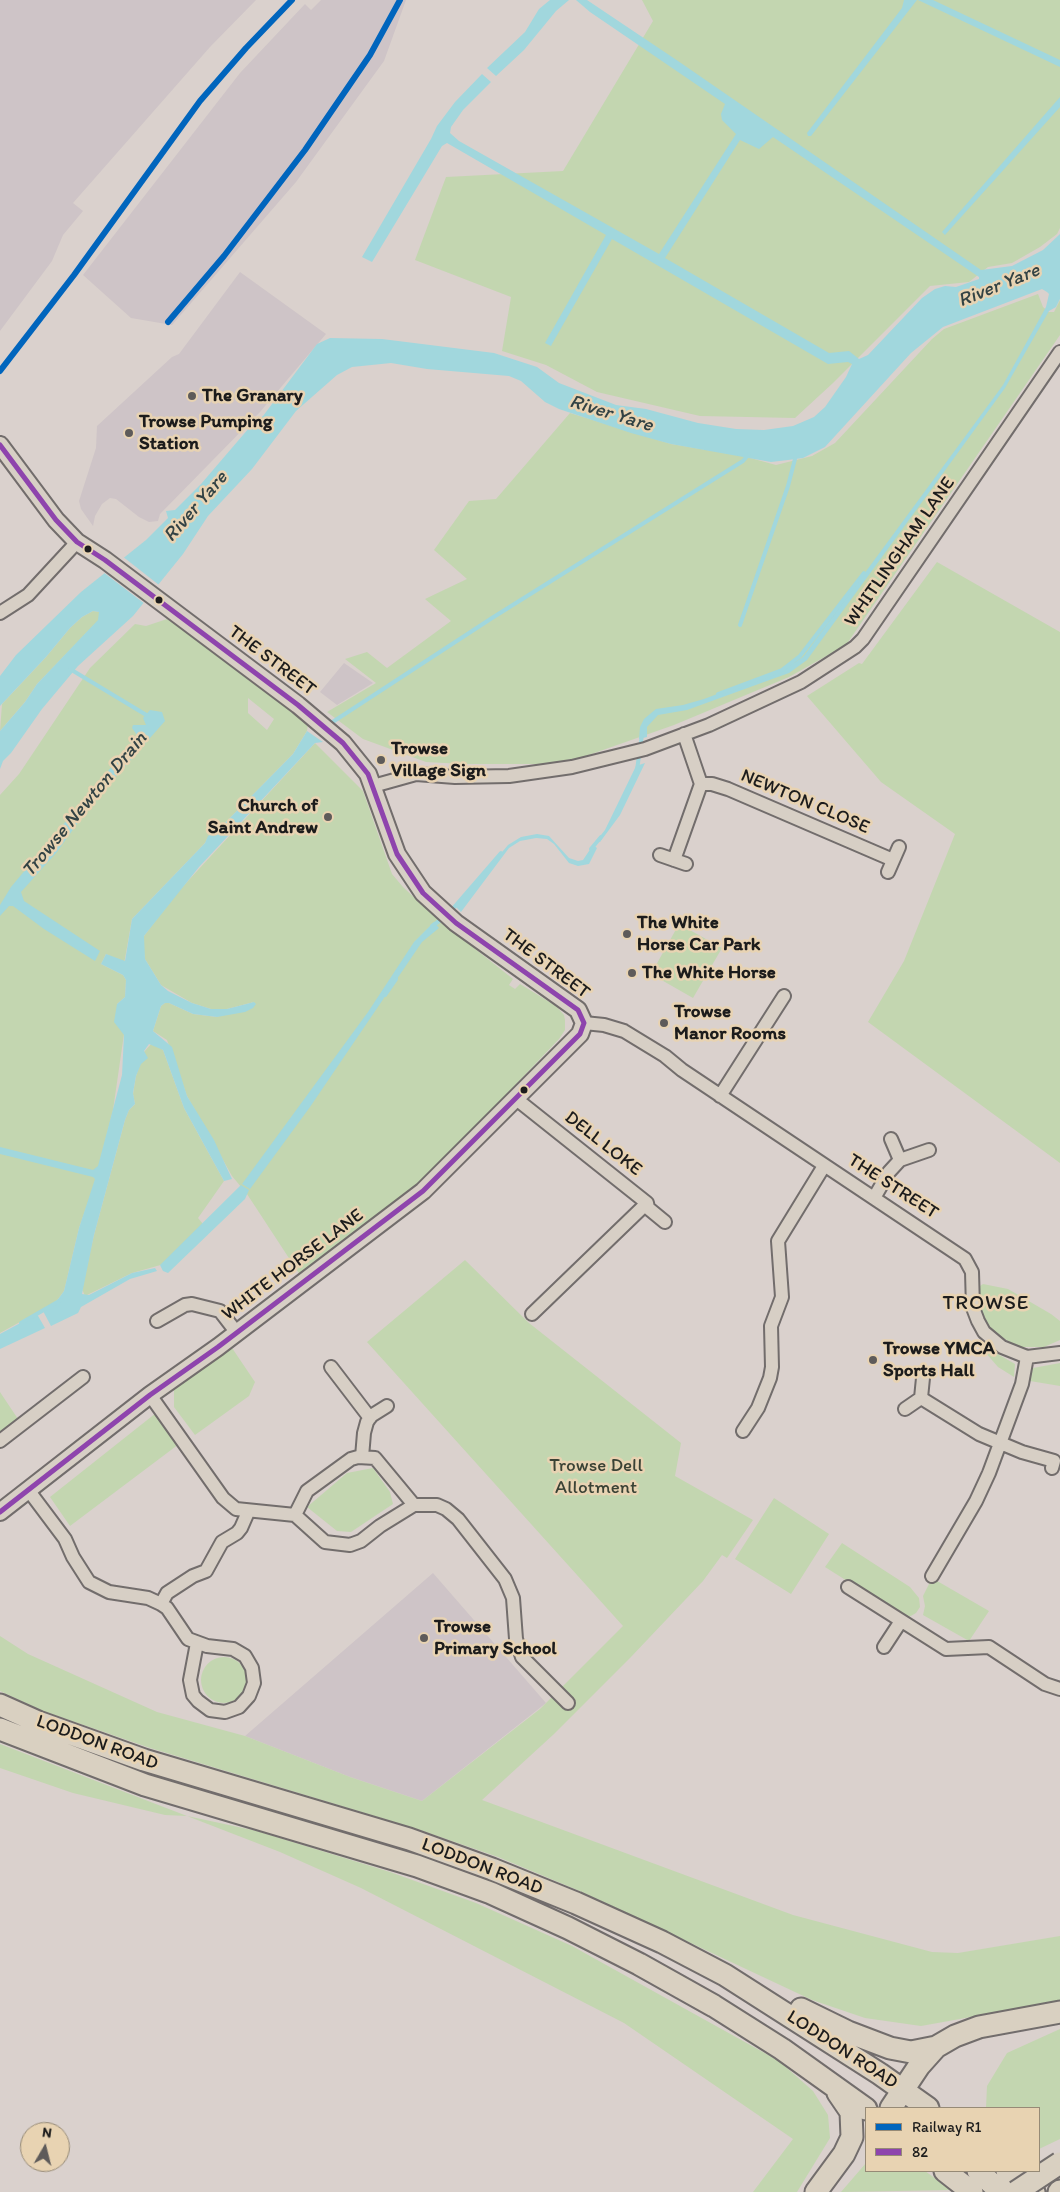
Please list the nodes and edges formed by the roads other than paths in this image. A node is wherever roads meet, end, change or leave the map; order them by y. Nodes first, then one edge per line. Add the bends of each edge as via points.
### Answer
1 (1060, 352) edge
2 (0, 445) edge
3 (77, 542) junction
4 (0, 613) edge
5 (684, 734) junction
6 (701, 784) junction
7 (373, 786) junction
8 (899, 847) dead end
9 (660, 855) dead end
10 (893, 860) junction
11 (888, 872) dead end
12 (784, 996) dead end
13 (584, 1023) junction
14 (720, 1096) junction
15 (515, 1098) junction
16 (891, 1140) dead end
17 (930, 1150) dead end
18 (900, 1160) junction
19 (824, 1166) junction
20 (874, 1198) junction
21 (647, 1203) junction
22 (665, 1222) dead end
23 (532, 1314) dead end
24 (157, 1321) dead end
25 (237, 1333) junction
26 (1060, 1353) edge
27 (1027, 1357) junction
28 (331, 1367) dead end
29 (83, 1378) dead end
30 (923, 1378) dead end
31 (150, 1395) junction
32 (921, 1398) junction
33 (387, 1406) dead end
34 (905, 1409) dead end
35 (370, 1418) junction
36 (743, 1432) dead end
37 (0, 1441) edge
38 (1001, 1444) junction
39 (362, 1457) junction
40 (1052, 1468) dead end
41 (29, 1491) junction
42 (414, 1505) junction
43 (0, 1512) edge
44 (248, 1512) junction
45 (294, 1515) junction
46 (932, 1576) dead end
47 (848, 1588) dead end
48 (161, 1604) junction
49 (901, 1621) junction
50 (197, 1643) junction
51 (884, 1646) dead end
52 (1060, 1689) edge
53 (568, 1703) dead end
54 (0, 1706) edge
55 (0, 1729) edge
56 (725, 1975) junction
57 (1060, 2012) edge
58 (936, 2047) junction
59 (825, 2080) junction
60 (906, 2099) edge
61 (893, 2107) edge
62 (926, 2107) edge
63 (865, 2108) edge
64 (865, 2143) edge
65 (1060, 2163) edge
66 (946, 2172) edge
67 (979, 2172) edge
68 (1008, 2172) edge
69 (1028, 2191) edge
70 (816, 2192) edge
71 (830, 2192) edge
72 (972, 2192) edge
73 (1002, 2192) edge

1 - 5 street, WHITLINGHAM LANE via 863,640 801,682
2 - 3 street, THE STREET via 56,520
3 - 4 street via 28,595
3 - 7 street, THE STREET via 298,705 343,743 360,762
5 - 6 street
5 - 7 street, WHITLINGHAM LANE via 641,750 572,767 508,776 416,774
6 - 9 street via 680,862
6 - 10 street, NEWTON CLOSE via 728,789
7 - 13 street, THE STREET via 397,854 424,893 456,923 575,1008
8 - 10 street
10 - 11 street
12 - 14 street
13 - 14 street, THE STREET via 624,1031
13 - 15 street, WHITE HORSE LANE via 580,1034
14 - 19 street, THE STREET
15 - 21 street, DELL LOKE
15 - 25 street, WHITE HORSE LANE via 423,1191
16 - 18 street
17 - 18 street
18 - 20 street
19 - 20 street, THE STREET
19 - 36 street via 778,1240 782,1297 771,1326 770,1378 758,1408
20 - 27 street, THE STREET via 965,1259 972,1268 973,1308 984,1332 1002,1347
21 - 22 street, DELL LOKE via 648,1208
21 - 23 street
24 - 25 street via 192,1304 220,1311
25 - 31 street, WHITE HORSE LANE
26 - 27 street
27 - 38 street via 1022,1384
28 - 35 street
29 - 37 street
30 - 32 street
31 - 41 street, WHITE HORSE LANE
31 - 44 street via 223,1498 236,1509
32 - 34 street
32 - 38 street
33 - 35 street
35 - 39 street via 364,1433
38 - 40 street via 1054,1461
38 - 46 street via 976,1501
39 - 42 street via 375,1458
39 - 45 street via 351,1459 307,1491
41 - 43 street, WHITE HORSE LANE
41 - 48 street via 65,1539 76,1564 89,1582 109,1592 148,1598
42 - 45 street via 350,1545 325,1542
42 - 53 street via 437,1505 446,1509 458,1519 505,1579 513,1598 516,1639 522,1657
44 - 45 street
44 - 48 street via 237,1533 222,1542 206,1571 167,1593
47 - 49 street
48 - 50 street via 188,1639
49 - 51 street
49 - 52 street via 946,1649 989,1647 1045,1684
50 - 50 street via 233,1649 245,1656 252,1668 254,1682 249,1696 239,1707 225,1712 210,1710 193,1695 190,1680
54 - 56 highway, LODDON ROAD via 144,1760 409,1839 492,1869 653,1938
55 - 59 highway, LODDON ROAD via 145,1785 417,1866 491,1893 639,1964 751,2028
56 - 58 highway via 890,2048 911,2052
56 - 60 highway, LODDON ROAD
57 - 58 highway via 979,2027
58 - 60 highway via 920,2066
59 - 63 highway, LODDON ROAD
59 - 70 highway via 843,2099 850,2112 853,2131 844,2154
60 - 61 highway
60 - 62 highway, LODDON ROAD
64 - 71 highway
65 - 69 highway, bridge
66 - 72 highway
67 - 73 highway
68 - 69 highway

